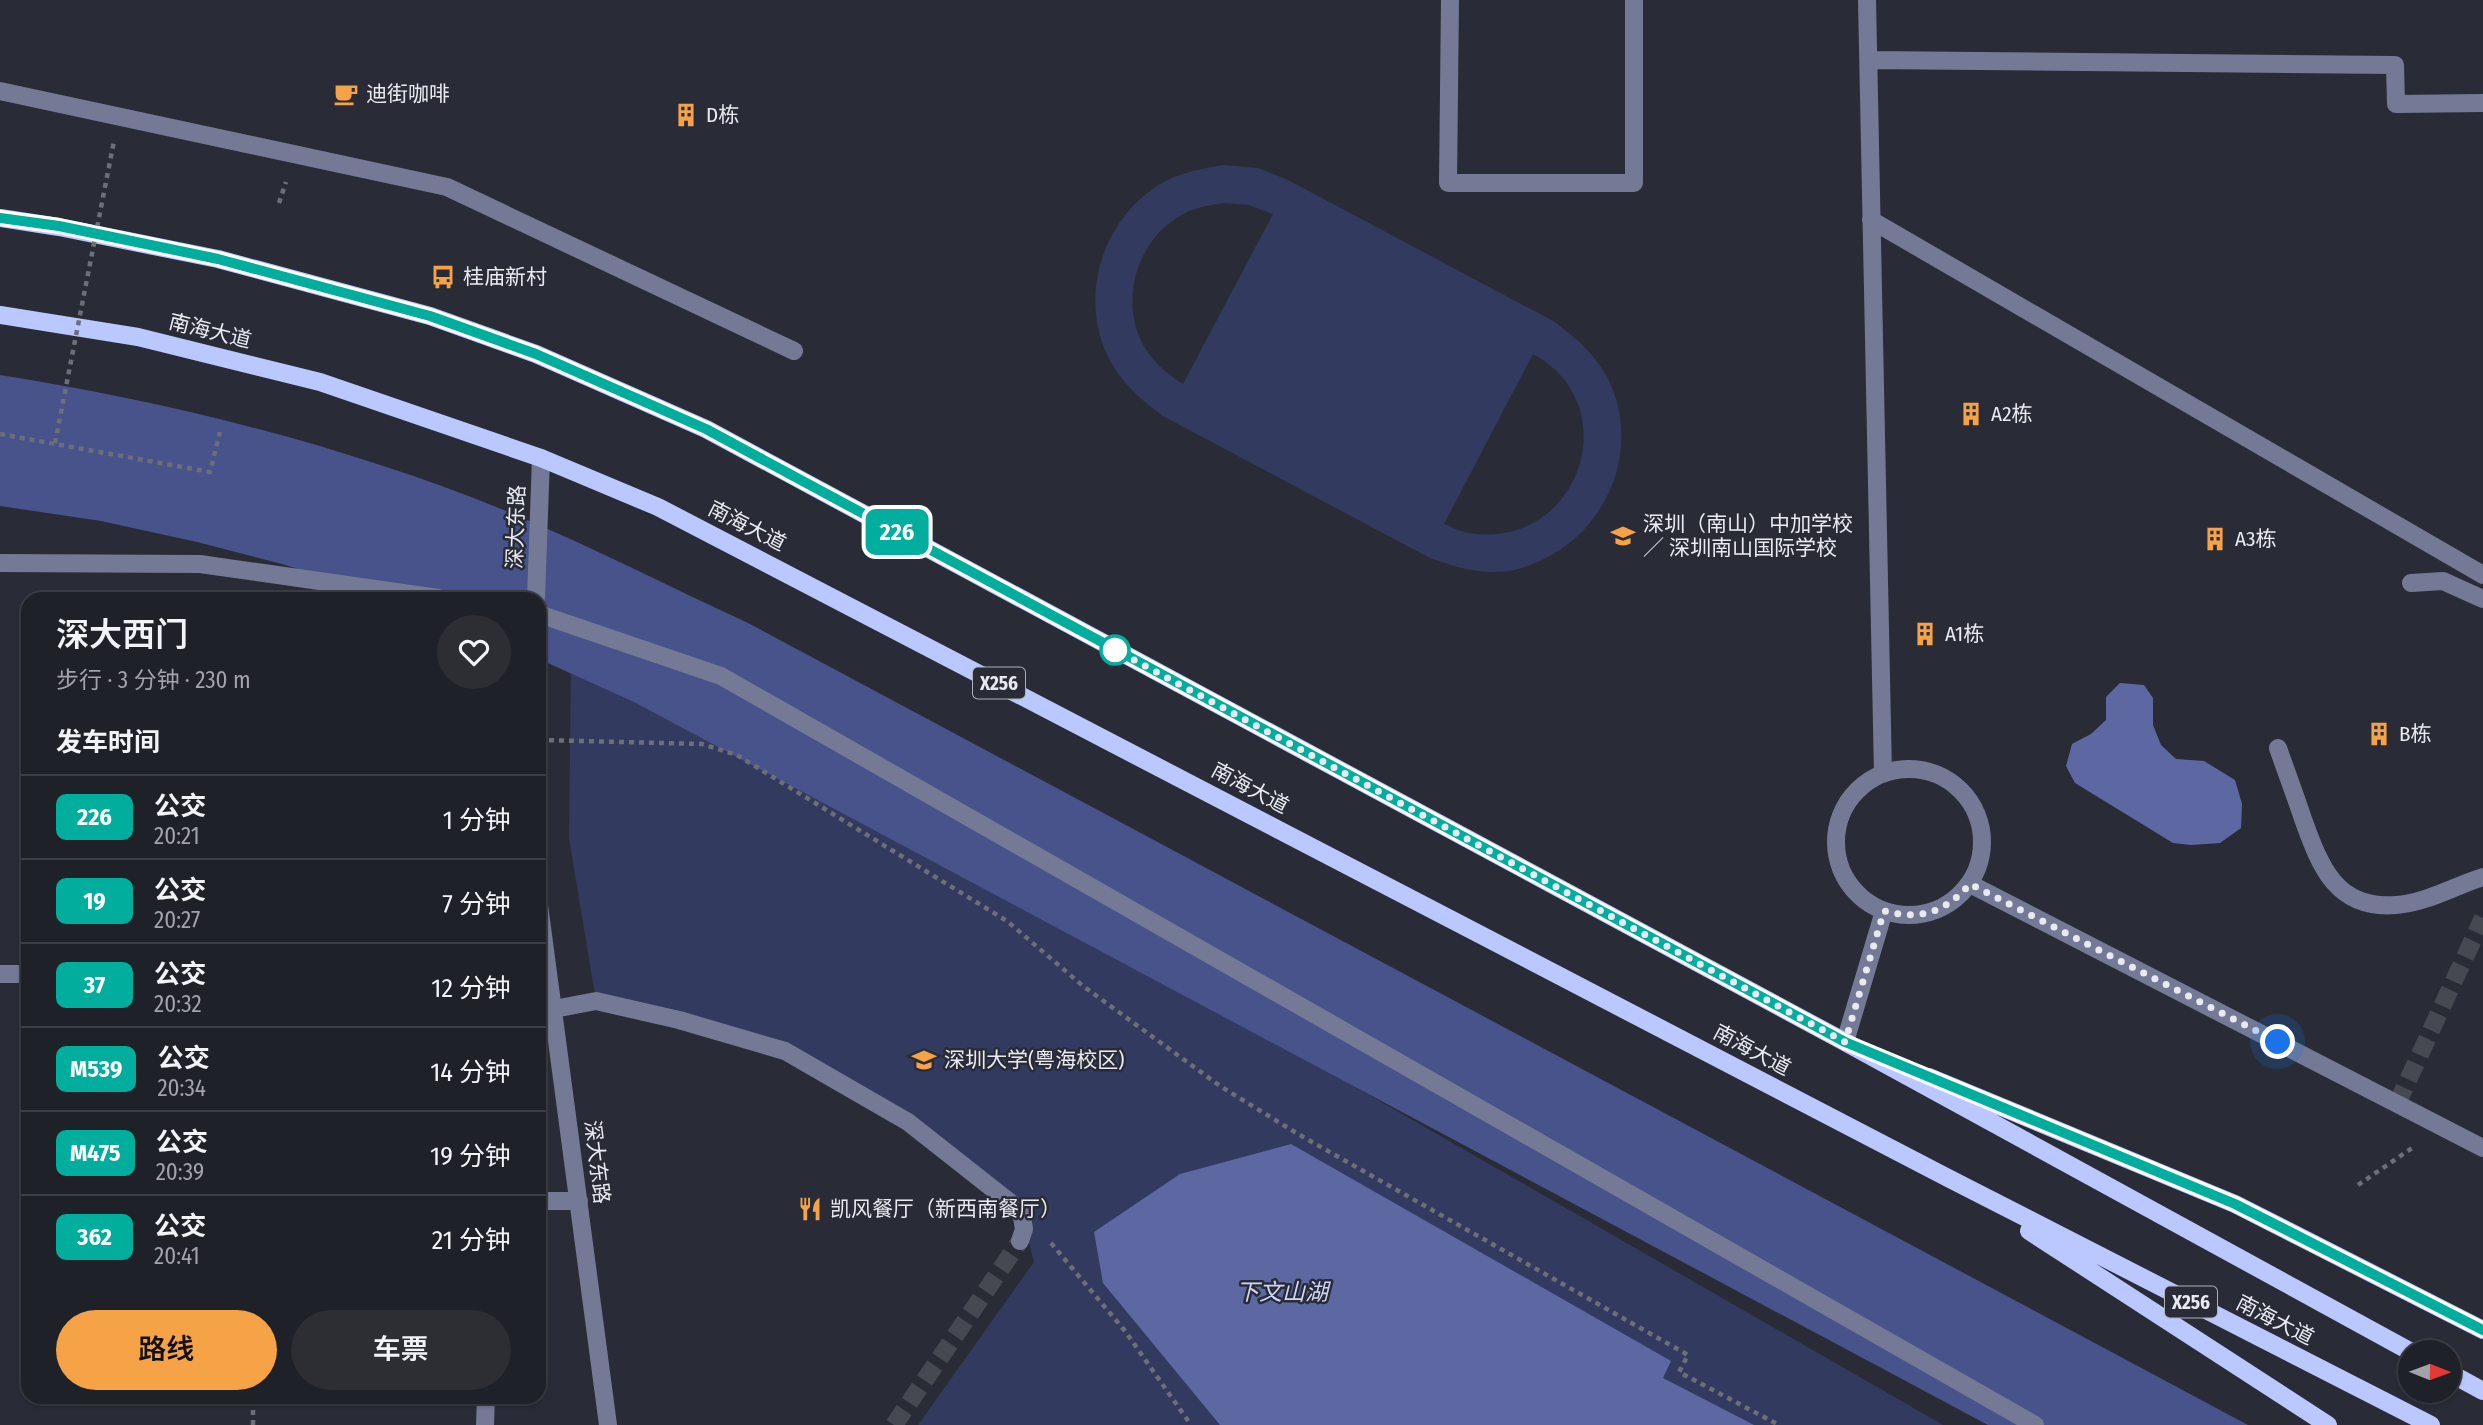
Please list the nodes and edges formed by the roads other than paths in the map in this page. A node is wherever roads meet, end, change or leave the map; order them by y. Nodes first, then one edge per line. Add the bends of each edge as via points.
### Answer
1 (1450, 0) edge
2 (1634, 0) edge
3 (1867, 0) edge
4 (1869, 60) junction
5 (0, 91) edge
6 (2483, 103) edge
7 (0, 218) edge
8 (1871, 220) junction
9 (0, 315) edge
10 (794, 351) dead end
11 (541, 458) junction
12 (0, 563) edge
13 (2483, 575) edge
14 (2412, 583) dead end
15 (396, 592) edge
16 (536, 592) edge
17 (2483, 599) edge
18 (546, 616) edge
19 (2278, 748) dead end
20 (1883, 774) junction
21 (2483, 877) edge
22 (1970, 884) junction
23 (1884, 911) junction
24 (0, 974) edge
25 (21, 974) edge
26 (546, 983) edge
27 (554, 1009) junction
28 (1845, 1042) junction
29 (2483, 1148) edge
30 (1950, 1179) junction
31 (546, 1201) edge
32 (579, 1201) junction
33 (1020, 1241) tunnel mouth
34 (2483, 1330) edge
35 (2398, 1345) edge
36 (2461, 1379) edge
37 (2483, 1391) edge
38 (486, 1404) edge
39 (485, 1425) edge
40 (608, 1425) edge
41 (2035, 1425) edge
42 (2328, 1425) edge
43 (2431, 1425) edge

1 - 2 street via 1448,183 1634,183
3 - 4 street
4 - 6 street via 2395,65 2396,104
4 - 8 street
5 - 10 street via 447,187
7 - 28 main road, 南海大道 via 218,259 430,316 536,354 694,424
8 - 13 street
8 - 20 street
9 - 11 main road, 南海大道 / X256 via 138,337 320,382
11 - 16 street, 深大东路
11 - 30 main road, 南海大道 / X256 via 739,547
12 - 15 street via 200,564
14 - 17 street via 2444,581
18 - 41 street via 721,676
19 - 21 street via 2318,860 2329,879 2346,894 2372,904 2396,905
20 - 22 street via 1920,769 1954,784 1967,797 1982,831 1978,868
20 - 23 street via 1866,783 1842,813 1837,852 1853,889
22 - 23 street via 1957,899 1922,915
22 - 29 street
23 - 28 street
24 - 25 street
26 - 27 street, 深大东路
27 - 32 street, 深大东路
27 - 33 street via 596,1001 785,1051 908,1122 1021,1212 1024,1229
28 - 34 main road via 2235,1204
28 - 35 main road, 南海大道
30 - 42 main road
30 - 43 main road, 南海大道 / X256
31 - 32 street
32 - 40 street, 深大东路
36 - 37 main road
38 - 39 street

